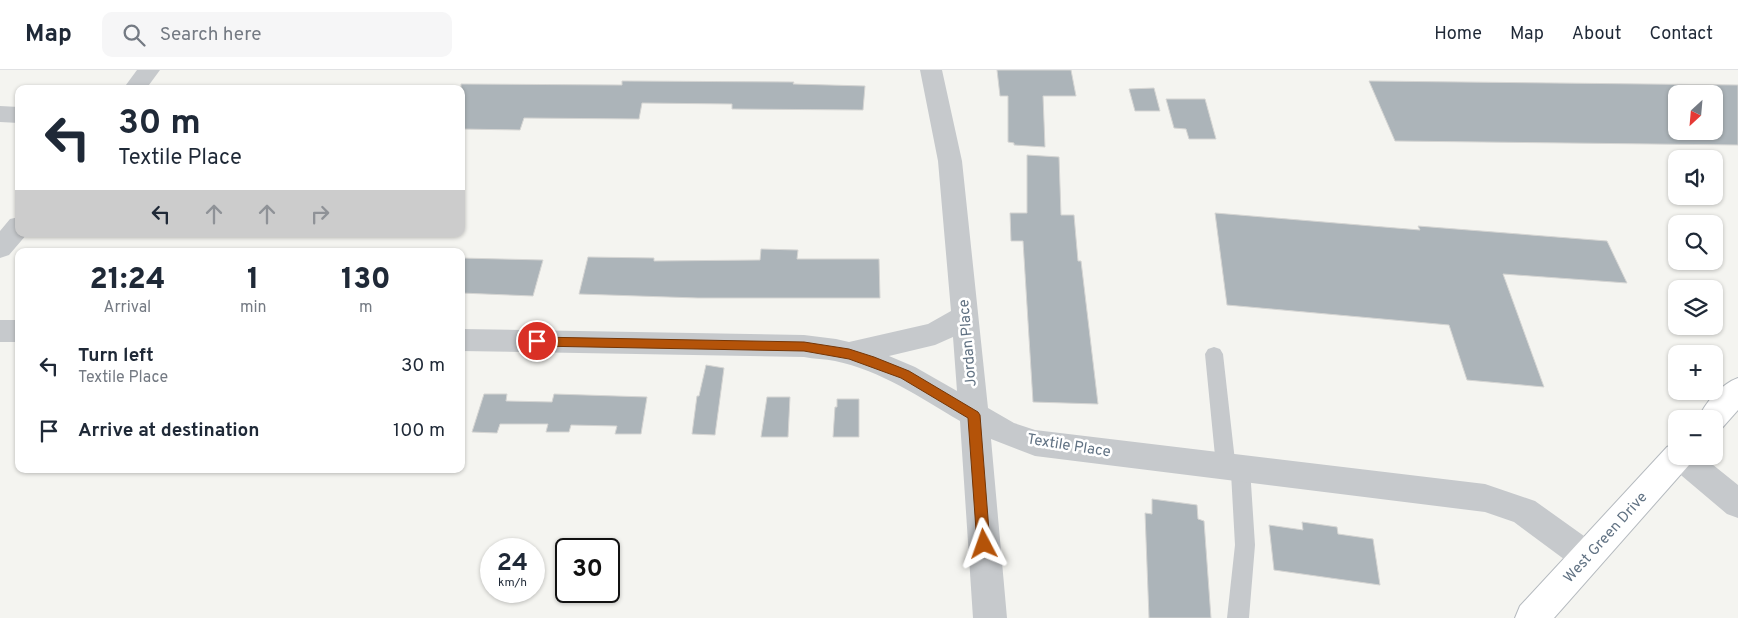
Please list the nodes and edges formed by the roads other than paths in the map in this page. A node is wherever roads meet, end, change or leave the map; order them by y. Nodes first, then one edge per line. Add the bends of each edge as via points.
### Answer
1 (149, 70) edge
2 (931, 70) edge
3 (137, 85) edge
4 (0, 114) edge
5 (15, 115) edge
6 (15, 231) edge
7 (0, 248) edge
8 (964, 316) junction
9 (0, 331) edge
10 (15, 331) edge
11 (465, 340) edge
12 (849, 354) junction
13 (1214, 354) dead end
14 (1738, 390) edge
15 (1720, 410) edge
16 (974, 415) junction
17 (1671, 465) edge
18 (1690, 465) edge
19 (1233, 467) junction
20 (1738, 504) edge
21 (1587, 557) junction
22 (990, 618) edge
23 (1238, 618) edge
24 (1532, 618) edge

1 - 3 street
2 - 8 street, Jordan Place via 950,161
4 - 5 street
6 - 7 street
8 - 12 street via 934,334
8 - 16 street, Jordan Place
9 - 10 street
11 - 12 street, Textile Place via 804,346
12 - 16 street, Textile Place via 905,375
13 - 19 lane
14 - 15 main road
16 - 19 street, Textile Place via 1004,432 1035,443
16 - 22 street, Jordan Place
17 - 21 main road, West Green Drive
18 - 20 street
19 - 21 street, Textile Place via 1485,498 1524,511
19 - 23 lane via 1245,545
21 - 24 main road, West Green Drive

